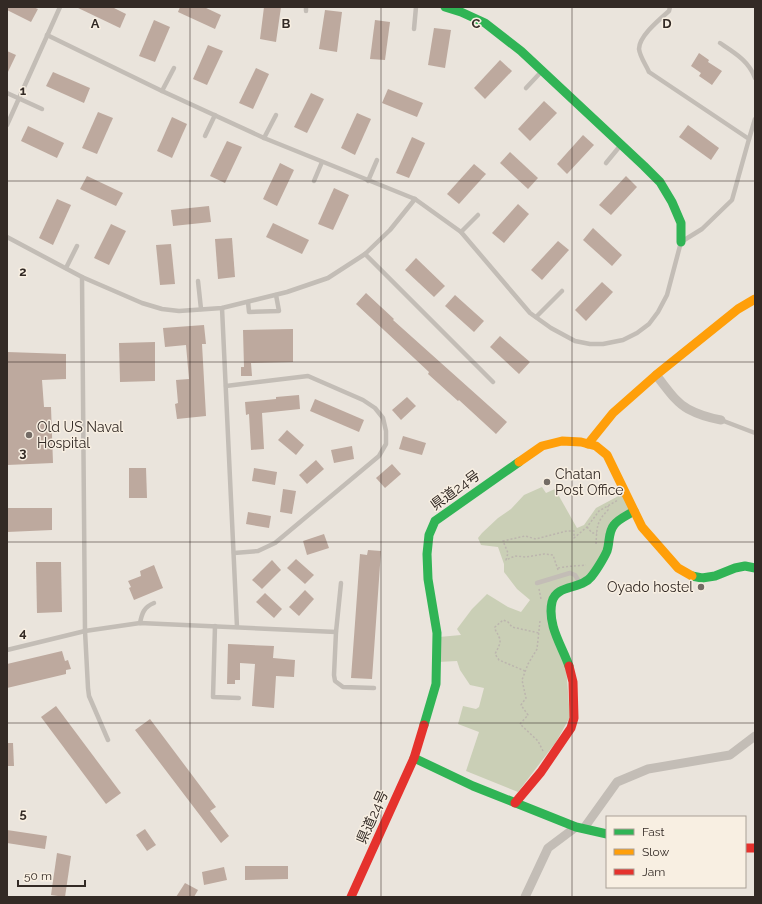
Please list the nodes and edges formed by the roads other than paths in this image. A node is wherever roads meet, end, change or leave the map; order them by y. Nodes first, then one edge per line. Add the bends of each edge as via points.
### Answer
1 (60, 7) edge
2 (416, 7) edge
3 (445, 7) edge
4 (670, 7) edge
5 (414, 29) dead end
6 (47, 34) junction
7 (720, 43) dead end
8 (174, 68) dead end
9 (542, 71) junction
10 (755, 78) edge
11 (526, 88) dead end
12 (162, 91) junction
13 (7, 92) edge
14 (20, 99) junction
15 (42, 109) dead end
16 (215, 115) junction
17 (276, 115) dead end
18 (755, 119) edge
19 (7, 125) edge
20 (205, 136) dead end
21 (264, 138) junction
22 (749, 139) junction
23 (621, 145) junction
24 (377, 160) dead end
25 (322, 162) junction
26 (606, 163) dead end
27 (314, 181) dead end
28 (368, 181) junction
29 (415, 199) junction
30 (478, 215) dead end
31 (462, 232) junction
32 (7, 237) edge
33 (681, 242) junction
34 (77, 246) dead end
35 (365, 254) junction
36 (66, 268) junction
37 (82, 277) junction
38 (198, 281) dead end
39 (562, 290) dead end
40 (276, 295) junction
41 (755, 299) edge
42 (248, 302) junction
43 (222, 308) junction
44 (201, 309) junction
45 (536, 317) junction
46 (656, 375) junction
47 (493, 382) dead end
48 (226, 386) junction
49 (721, 420) joint
50 (755, 433) edge
51 (588, 444) junction
52 (634, 510) junction
53 (234, 553) junction
54 (755, 568) edge
55 (341, 583) dead end
56 (537, 584) road end
57 (580, 585) junction
58 (154, 603) dead end
59 (140, 623) junction
60 (215, 626) junction
61 (237, 627) junction
62 (84, 631) junction
63 (336, 632) junction
64 (7, 650) edge
65 (374, 688) dead end
66 (239, 698) dead end
67 (755, 736) edge
68 (108, 740) dead end
69 (414, 758) junction
70 (515, 803) junction
71 (580, 828) junction
72 (606, 834) edge
73 (351, 897) edge
74 (525, 897) edge

1 - 6 lane
2 - 5 lane
3 - 9 street via 485,23
4 - 22 lane via 644,36 639,48 649,72
6 - 12 lane
6 - 14 lane
7 - 10 lane via 739,55 752,69
8 - 12 lane
9 - 11 lane
9 - 23 street
12 - 16 lane
13 - 14 lane
14 - 15 lane
14 - 19 lane
16 - 20 lane
16 - 21 lane
17 - 21 lane
18 - 22 lane
21 - 25 lane
22 - 33 lane via 732,200 702,230
23 - 26 lane
23 - 33 street via 660,182 681,223
24 - 28 lane
25 - 27 lane
25 - 28 lane
28 - 29 lane
29 - 31 lane
29 - 35 lane via 390,230
30 - 31 lane
31 - 45 lane
32 - 36 lane
33 - 45 lane via 667,295 649,324 637,333 623,340 590,344 557,332
34 - 36 lane
35 - 40 lane via 328,278
35 - 47 lane
36 - 37 lane
37 - 44 lane via 162,309
37 - 62 lane
38 - 44 lane
39 - 45 lane
40 - 42 lane
40 - 42 lane via 279,311 249,312
41 - 46 street via 738,309
42 - 43 lane
43 - 44 lane
43 - 48 lane
46 - 49 street via 687,409
46 - 51 street via 613,413
48 - 53 lane
48 - 53 lane via 308,376 364,400 383,418 386,431 386,444 379,456 275,543 258,551
49 - 50 lane
51 - 52 street, 県道24号 via 596,446 607,455
51 - 69 street, 県道24号 via 562,441 542,446 435,521 429,535 427,554 428,579 437,633 436,684
52 - 54 street, 県道24号 via 642,527 678,568 690,576 702,578 744,566
52 - 57 street via 615,523 611,529 607,551 591,578
53 - 61 lane
55 - 63 lane
56 - 57 lane via 570,573 575,575
57 - 70 street via 559,592 552,601 551,614 573,682 574,718 571,728
58 - 59 lane via 144,608
59 - 60 lane
59 - 62 lane
60 - 61 lane
60 - 66 lane via 213,696
61 - 63 lane
62 - 64 lane
62 - 68 lane via 89,696
63 - 65 lane via 335,681 342,686
67 - 71 street via 730,755 648,769 617,782
69 - 70 street
69 - 73 street, 県道24号
70 - 71 street
71 - 72 street
71 - 74 street via 548,848

